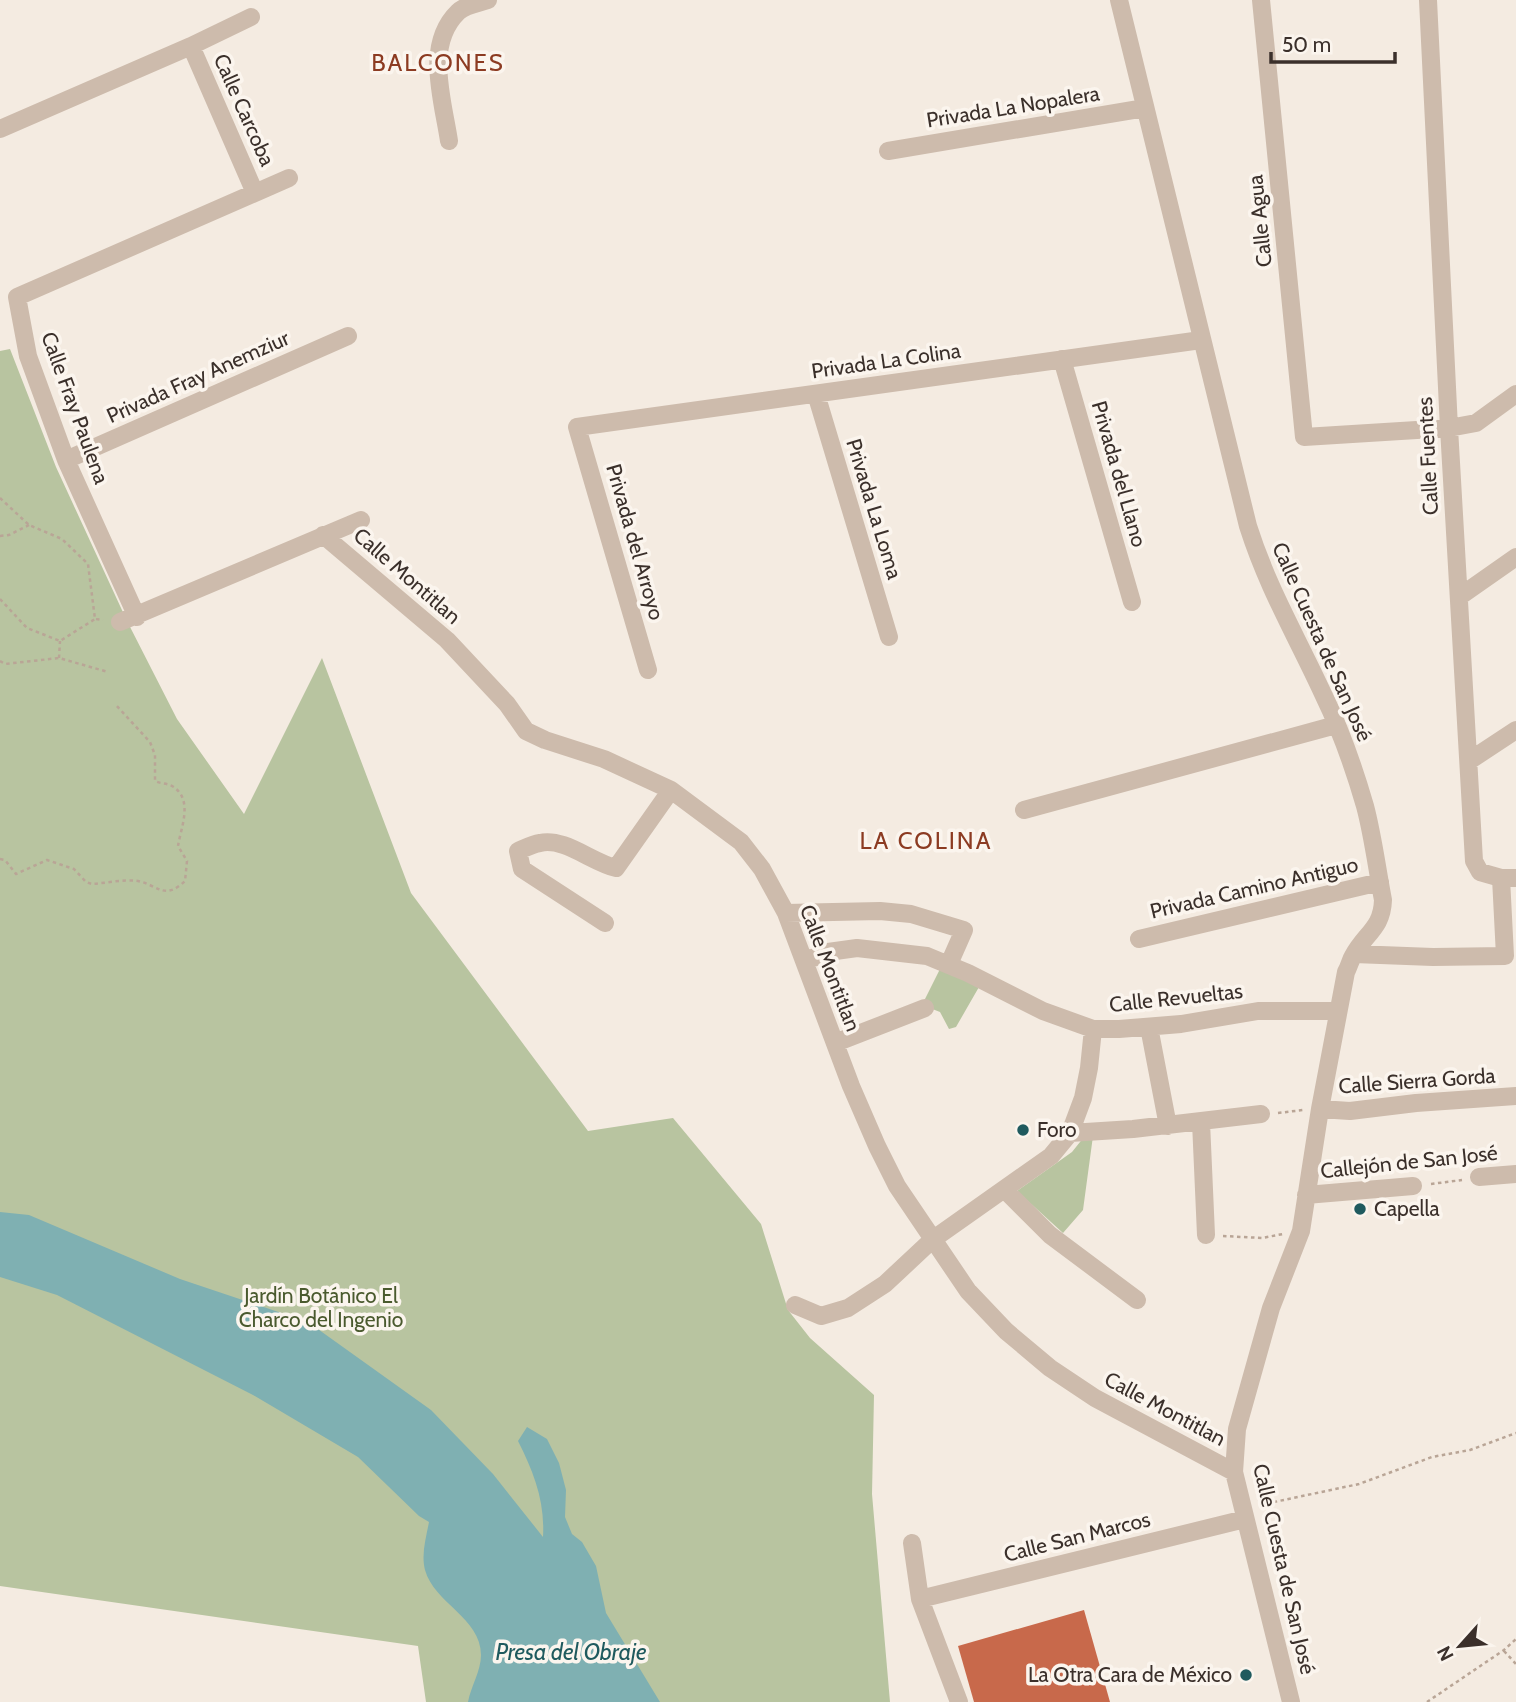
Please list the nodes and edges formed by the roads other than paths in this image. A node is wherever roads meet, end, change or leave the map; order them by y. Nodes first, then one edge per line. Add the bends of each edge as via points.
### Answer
1 (488, 0) edge
2 (1119, 0) edge
3 (1261, 0) edge
4 (1428, 0) edge
5 (251, 17) dead end
6 (191, 46) junction
7 (1145, 108) junction
8 (0, 129) edge
9 (449, 141) dead end
10 (888, 151) dead end
11 (289, 178) dead end
12 (255, 192) junction
13 (348, 336) dead end
14 (1200, 340) junction
15 (1062, 359) junction
16 (816, 394) junction
17 (1516, 394) edge
18 (578, 427) joint
19 (1449, 428) junction
20 (65, 460) junction
21 (361, 520) dead end
22 (323, 535) junction
23 (1516, 557) edge
24 (1460, 597) junction
25 (1132, 602) dead end
26 (129, 619) joint
27 (889, 637) dead end
28 (649, 670) dead end
29 (1336, 724) junction
30 (1516, 730) edge
31 (1469, 761) junction
32 (671, 790) junction
33 (1024, 810) dead end
34 (1509, 878) edge
35 (1380, 882) junction
36 (786, 913) junction
37 (605, 923) dead end
38 (1139, 939) dead end
39 (1354, 954) junction
40 (804, 961) junction
41 (949, 964) junction
42 (925, 1008) dead end
43 (1338, 1011) junction
44 (1149, 1027) junction
45 (1093, 1029) junction
46 (835, 1043) junction
47 (1516, 1096) edge
48 (1320, 1109) junction
49 (1261, 1114) road end
50 (1201, 1122) junction
51 (1168, 1126) junction
52 (1070, 1133) junction
53 (1516, 1174) edge
54 (1479, 1177) road end
55 (1413, 1186) road end
56 (1004, 1189) junction
57 (1306, 1195) junction
58 (1206, 1235) road end
59 (932, 1240) junction
60 (1137, 1300) dead end
61 (795, 1305) dead end
62 (1234, 1472) junction
63 (1244, 1514) junction
64 (912, 1543) dead end
65 (920, 1599) junction
66 (1289, 1701) edge
67 (959, 1702) edge

1 - 9 street via 459,10 443,32 438,63
2 - 7 street, Calle Cuesta de San José
3 - 19 street, Calle Agua via 1304,437
4 - 19 street, Calle Fuentes
5 - 6 street
6 - 8 street
6 - 12 street, Calle Carcoba
7 - 10 street, Privada La Nopalera
7 - 14 street, Calle Cuesta de San José
11 - 12 street
12 - 20 street, Calle Fray Paulena via 17,297 28,356
13 - 20 street, Privada Fray Anemziur
14 - 15 street, Privada La Colina
14 - 29 street, Calle Cuesta de San José via 1261,567
15 - 16 street, Privada La Colina
15 - 25 street, Privada del Llano
16 - 18 street, Privada La Colina
16 - 27 street, Privada La Loma
17 - 19 street via 1476,423
18 - 28 street, Privada del Arroyo
19 - 24 street, Calle Fuentes
20 - 26 street, Calle Fray Paulena
21 - 22 street, Calle Montitlan
22 - 26 street, Calle Montitlan
22 - 32 street, Calle Montitlan via 447,640 526,731
23 - 24 street
24 - 31 street, Calle Fuentes
29 - 33 street
29 - 35 street, Calle Cuesta de San José via 1365,808
30 - 31 street
31 - 34 street, Calle Fuentes via 1474,861 1480,872
32 - 36 street, Calle Montitlan via 741,842
32 - 37 street via 616,868 576,849 543,842 518,851 522,869
34 - 39 street via 1504,956
35 - 38 street, Privada Camino Antiguo
35 - 39 street, Calle Cuesta de San José via 1382,915
36 - 40 street, Calle Montitlan
36 - 41 street via 880,911 911,914 964,930
39 - 43 street, Calle Cuesta de San José
40 - 41 street, Calle Revueltas via 857,948 915,954
40 - 46 street, Calle Montitlan
41 - 45 street, Calle Revueltas via 1043,1011
42 - 46 street
43 - 44 street, Calle Revueltas via 1258,1012
43 - 48 street, Calle Cuesta de San José
44 - 45 street, Calle Revueltas
44 - 51 street
45 - 52 street via 1083,1098
46 - 59 street, Calle Montitlan via 877,1146
47 - 48 street, Calle Sierra Gorda via 1350,1111
48 - 57 street, Calle Cuesta de San José
49 - 50 street
50 - 51 street
50 - 58 street
51 - 52 street
52 - 56 street via 1051,1156
53 - 54 street, Callejón de San José
55 - 57 street, Callejón de San José
56 - 59 street
56 - 60 street via 1050,1235
57 - 62 street, Calle Cuesta de San José via 1301,1231 1271,1308 1237,1429
59 - 61 street via 885,1284 848,1308 821,1316
59 - 62 street, Calle Montitlan via 968,1291 1006,1331 1050,1367 1095,1398
62 - 63 street, Calle Cuesta de San José
63 - 65 street, Calle San Marcos
63 - 66 street, Calle Cuesta de San José
64 - 65 street
65 - 67 street

